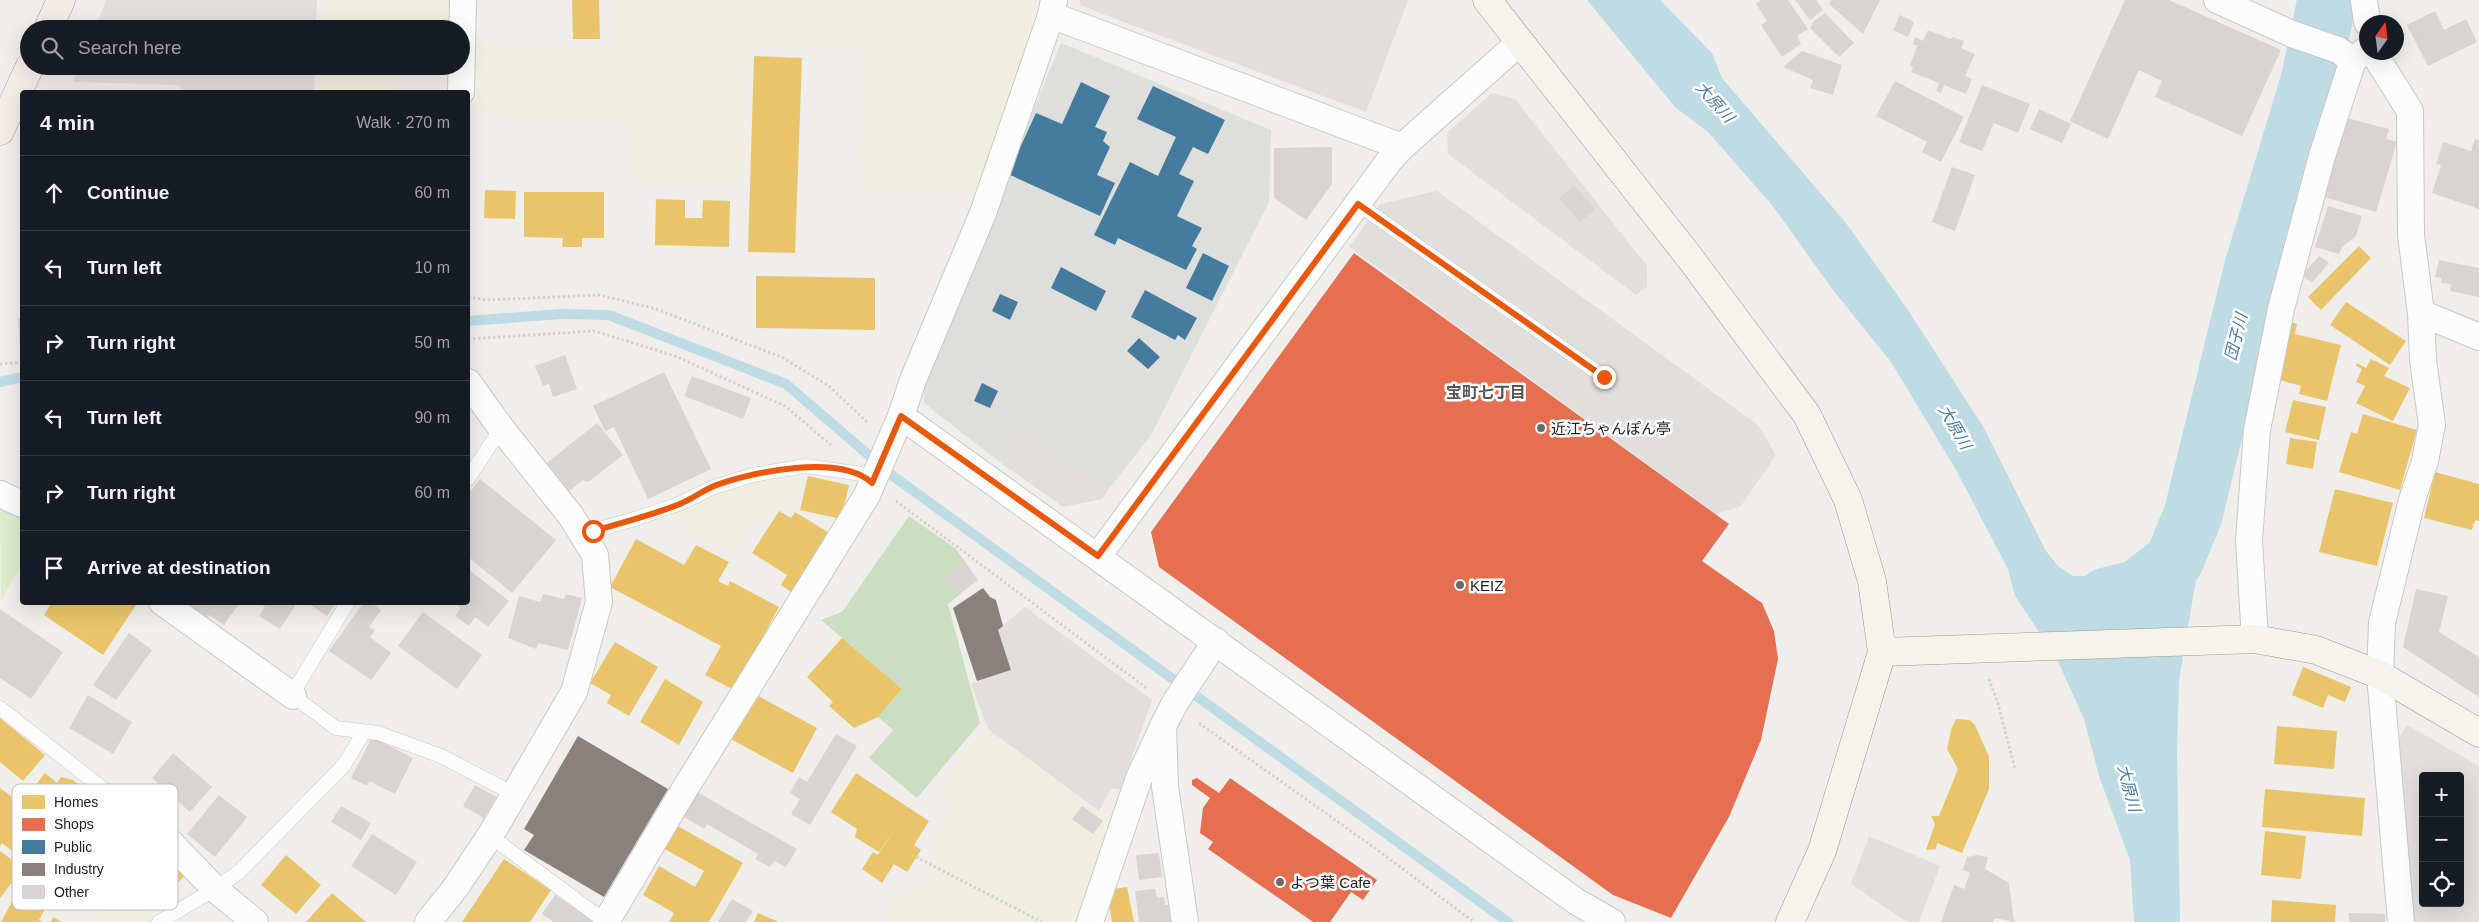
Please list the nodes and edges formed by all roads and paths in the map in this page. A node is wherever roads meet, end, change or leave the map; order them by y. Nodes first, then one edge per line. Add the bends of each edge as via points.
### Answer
1 (62, 0) edge
2 (463, 0) edge
3 (1487, 0) edge
4 (2217, 0) edge
5 (2364, 0) edge
6 (1052, 7) edge
7 (2366, 15) edge
8 (52, 20) edge
9 (463, 20) edge
10 (1520, 42) junction
11 (2358, 53) edge
12 (26, 75) edge
13 (461, 75) edge
14 (461, 90) edge
15 (0, 131) edge
16 (1402, 147) junction
17 (1358, 204) junction
18 (470, 297) edge
19 (2421, 313) junction
20 (2479, 337) edge
21 (470, 339) edge
22 (20, 362) edge
23 (0, 364) edge
24 (1604, 377) dead end
25 (470, 385) edge
26 (901, 416) junction
27 (500, 428) junction
28 (889, 443) junction
29 (470, 476) edge
30 (869, 478) junction
31 (0, 494) edge
32 (20, 503) edge
33 (582, 534) junction
34 (1098, 556) junction
35 (166, 605) edge
36 (346, 605) edge
37 (2244, 639) junction
38 (1210, 651) junction
39 (1882, 652) junction
40 (1987, 674) dead end
41 (2380, 675) junction
42 (293, 696) junction
43 (0, 708) edge
44 (1171, 712) junction
45 (364, 732) junction
46 (2479, 733) edge
47 (2015, 768) dead end
48 (96, 784) edge
49 (514, 794) junction
50 (490, 836) junction
51 (178, 851) edge
52 (916, 857) dead end
53 (216, 889) junction
54 (159, 922) edge
55 (255, 922) edge
56 (428, 922) edge
57 (606, 922) edge
58 (1042, 922) edge
59 (1090, 922) edge
60 (1185, 922) edge
61 (1474, 922) edge
62 (1612, 922) edge
63 (1790, 922) edge
64 (2401, 922) edge

1 - 8 main road
2 - 9 street
3 - 10 street
4 - 11 street via 2292,34
5 - 7 street
6 - 16 street via 1101,23
6 - 26 street via 983,213
10 - 16 street
10 - 39 street via 1690,258 1807,415 1848,500 1872,581
11 - 19 street via 2410,111 2411,236
11 - 37 street via 2322,156 2281,309 2257,430
12 - 15 main road
13 - 14 street
16 - 17 street
17 - 24 lane
17 - 34 street
18 - 28 path via 486,300 600,295 656,309 781,357 803,369 829,386
19 - 20 street
19 - 41 street via 2423,360 2432,425 2382,623
21 - 30 path via 594,331 675,356 784,406
22 - 23 path
25 - 27 street
26 - 28 street
26 - 34 street
27 - 29 lane
27 - 33 street
28 - 30 street
30 - 33 lane via 805,466 753,475 714,486 681,503 638,518
30 - 44 path
30 - 57 street via 867,495
31 - 32 street
33 - 49 street via 595,554 599,602 574,692
34 - 38 street
35 - 42 street
36 - 42 lane
37 - 39 street
37 - 41 street via 2316,650
38 - 44 street
38 - 62 street via 1577,902
39 - 63 street via 1822,851
40 - 47 path
41 - 46 street
41 - 64 street
42 - 45 lane via 336,728
43 - 48 lane
44 - 59 street via 1138,778
44 - 60 street via 1165,787
44 - 61 path via 1262,767
45 - 49 lane via 378,733 441,756
45 - 53 lane via 344,765 239,872
49 - 50 street
50 - 56 street
50 - 57 lane
51 - 53 street
52 - 58 path
53 - 54 lane
53 - 55 street

